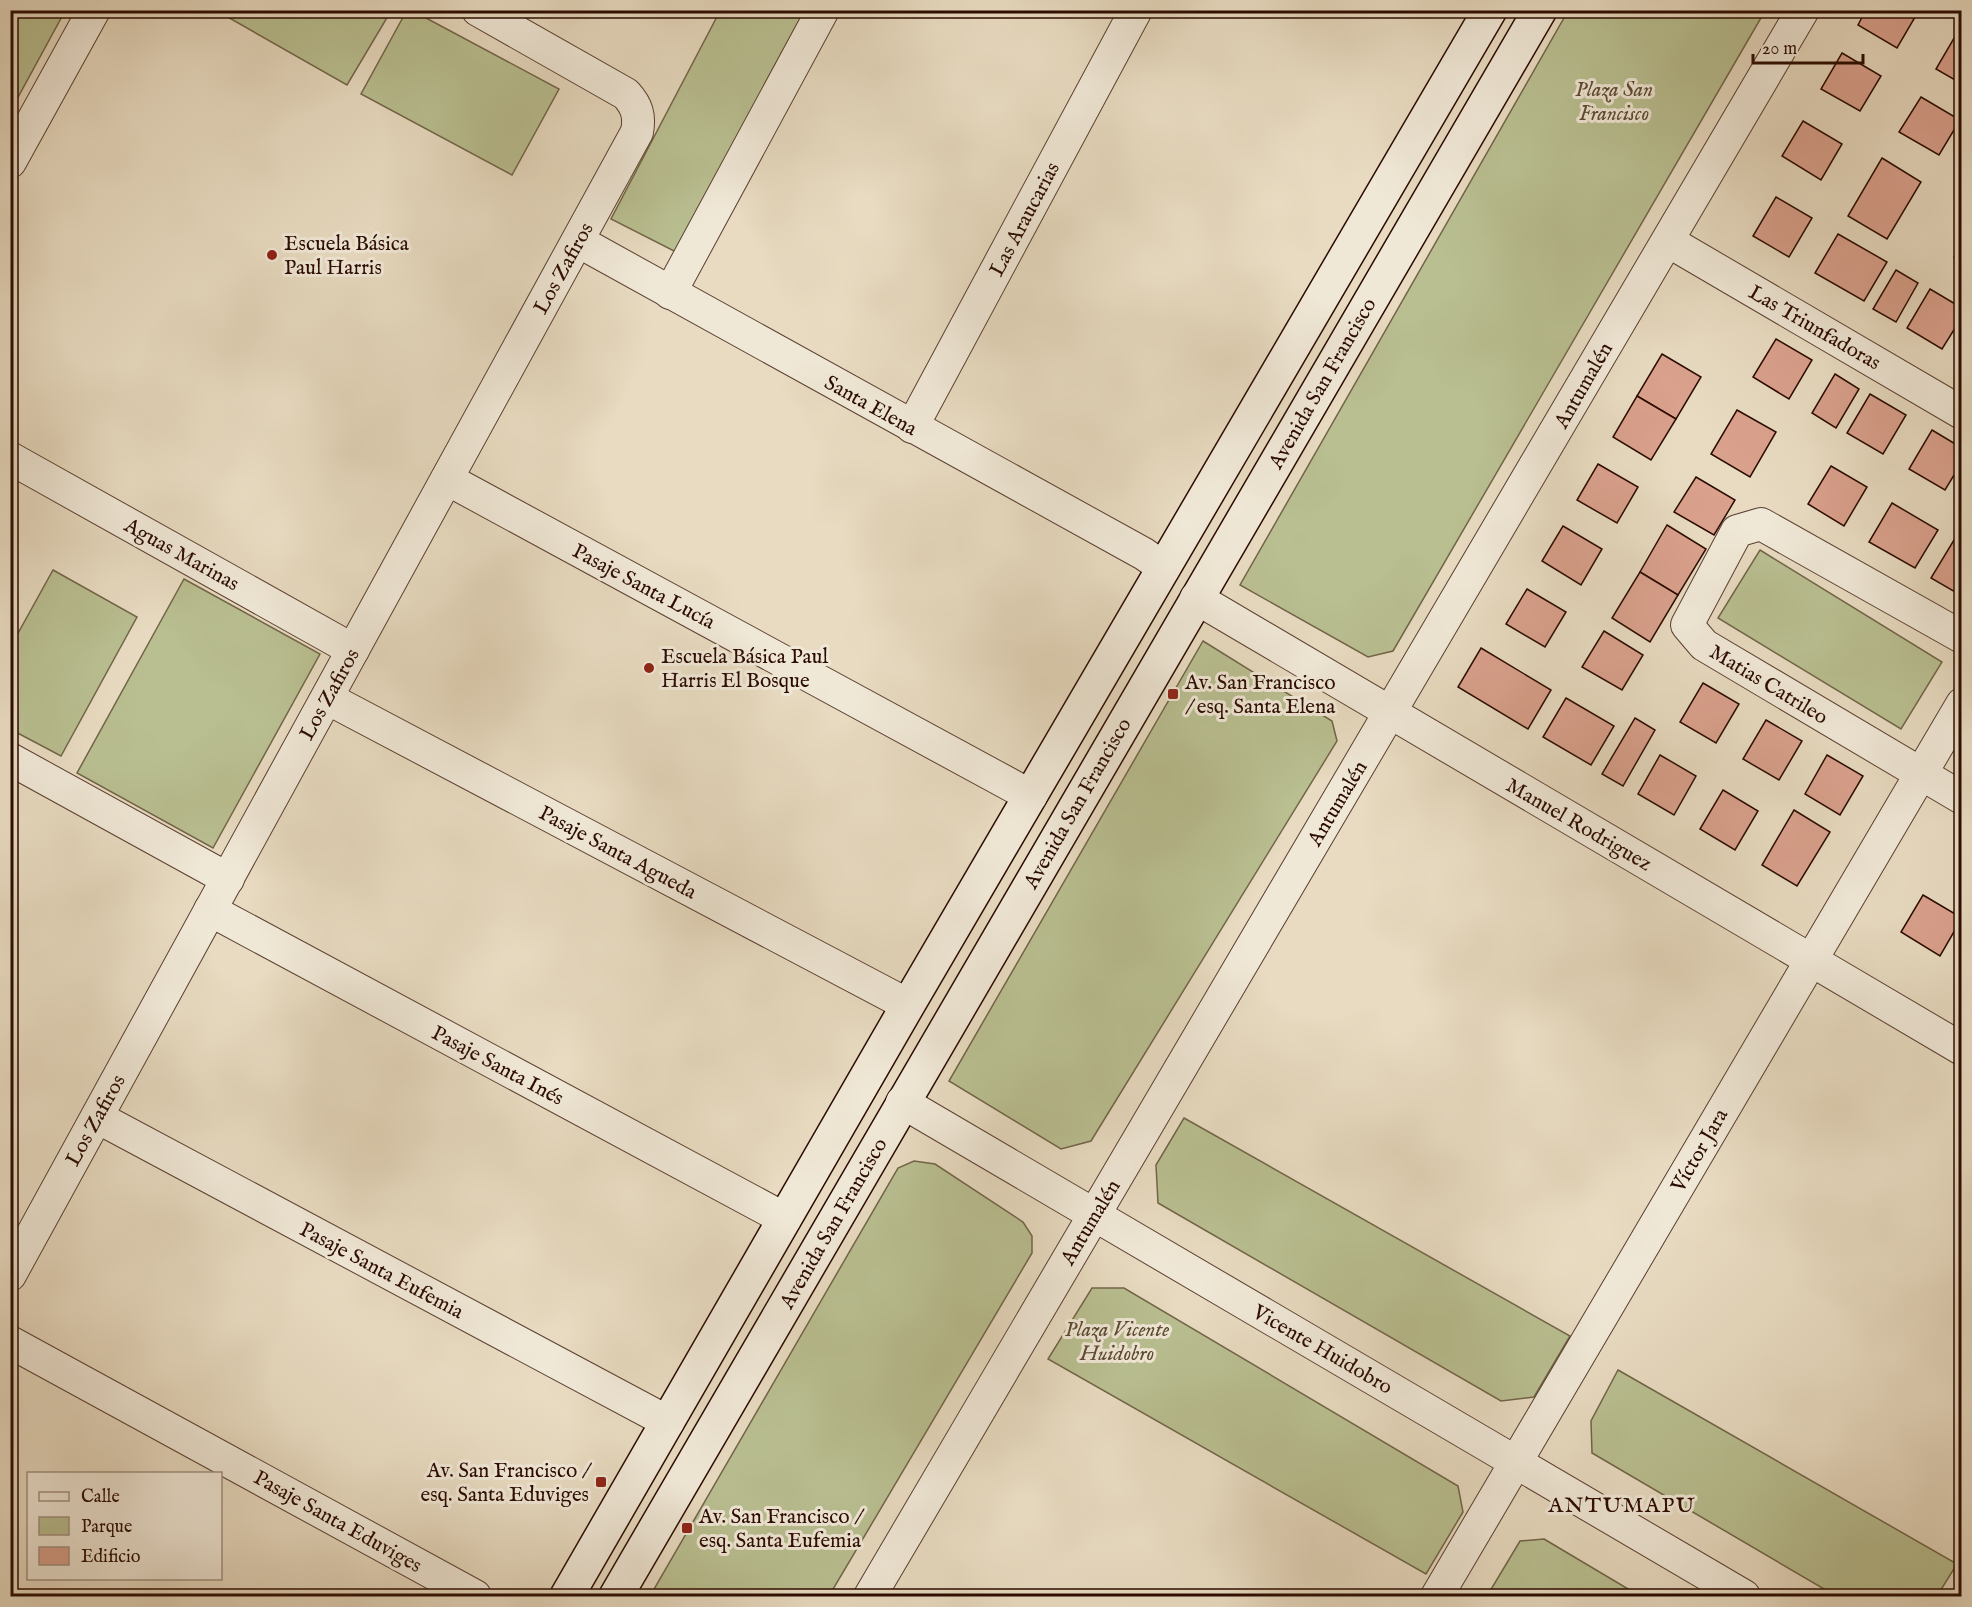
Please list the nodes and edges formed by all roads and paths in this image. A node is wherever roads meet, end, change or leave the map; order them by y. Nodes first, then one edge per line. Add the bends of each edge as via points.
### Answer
1 (94, 10) edge
2 (478, 10) edge
3 (823, 10) edge
4 (1136, 10) edge
5 (1490, 10) edge
6 (1540, 10) edge
7 (1803, 10) edge
8 (10, 162) edge
9 (578, 241) junction
10 (1668, 241) junction
11 (670, 293) junction
12 (1962, 413) edge
13 (912, 427) junction
14 (10, 458) edge
15 (447, 479) junction
16 (1164, 568) junction
17 (1196, 598) junction
18 (1962, 638) edge
19 (353, 650) junction
20 (327, 698) junction
21 (1962, 704) edge
22 (1390, 713) junction
23 (10, 759) edge
24 (1920, 774) junction
25 (1031, 796) junction
26 (1962, 798) edge
27 (228, 879) junction
28 (210, 910) junction
29 (1811, 960) junction
30 (908, 1005) junction
31 (1962, 1049) edge
32 (903, 1102) junction
33 (97, 1117) junction
34 (1095, 1215) junction
35 (785, 1219) junction
36 (10, 1275) edge
37 (10, 1342) edge
38 (668, 1422) junction
39 (1516, 1462) junction
40 (475, 1596) edge
41 (567, 1596) edge
42 (616, 1596) edge
43 (870, 1596) edge
44 (1437, 1596) edge
45 (1744, 1596) edge

1 - 8 street
2 - 9 street, Los Zafiros via 618,88 633,101 639,122 637,132
3 - 11 street
4 - 13 street, Las Araucarias
5 - 16 main road, Avenida San Francisco
6 - 17 main road, Avenida San Francisco
7 - 10 street, Antumalén
9 - 11 street, Santa Elena
9 - 15 street, Los Zafiros
10 - 12 street, Las Triunfadoras
10 - 22 street, Antumalén
11 - 13 street, Santa Elena
13 - 16 street, Santa Elena
14 - 19 street, Aguas Marinas
15 - 19 street, Los Zafiros
15 - 25 street, Pasaje Santa Lucía
16 - 25 main road, Avenida San Francisco
17 - 22 street, Manuel Rodriguez
17 - 32 main road, Avenida San Francisco
18 - 24 street, Matias Catrileo via 1761,524 1737,531 1687,625 1704,645
19 - 20 street, Los Zafiros
20 - 27 street, Los Zafiros
20 - 30 street, Pasaje Santa Agueda
21 - 24 street, Víctor Jara
22 - 29 street, Manuel Rodriguez
22 - 34 street, Antumalén
23 - 27 street
24 - 26 street
24 - 29 street, Víctor Jara
25 - 30 main road, Avenida San Francisco
27 - 28 street, Los Zafiros
28 - 33 street, Los Zafiros
28 - 35 street, Pasaje Santa Inés
29 - 31 street, Manuel Rodriguez
29 - 39 street, Víctor Jara
30 - 35 main road, Avenida San Francisco
32 - 34 street, Vicente Huidobro
32 - 42 main road, Avenida San Francisco
33 - 36 street, Los Zafiros
33 - 38 street, Pasaje Santa Eufemia
34 - 39 street, Vicente Huidobro
34 - 43 street, Antumalén
35 - 38 main road, Avenida San Francisco
37 - 40 street, Pasaje Santa Eduviges
38 - 41 main road, Avenida San Francisco
39 - 44 street, Víctor Jara
39 - 45 street, Vicente Huidobro

